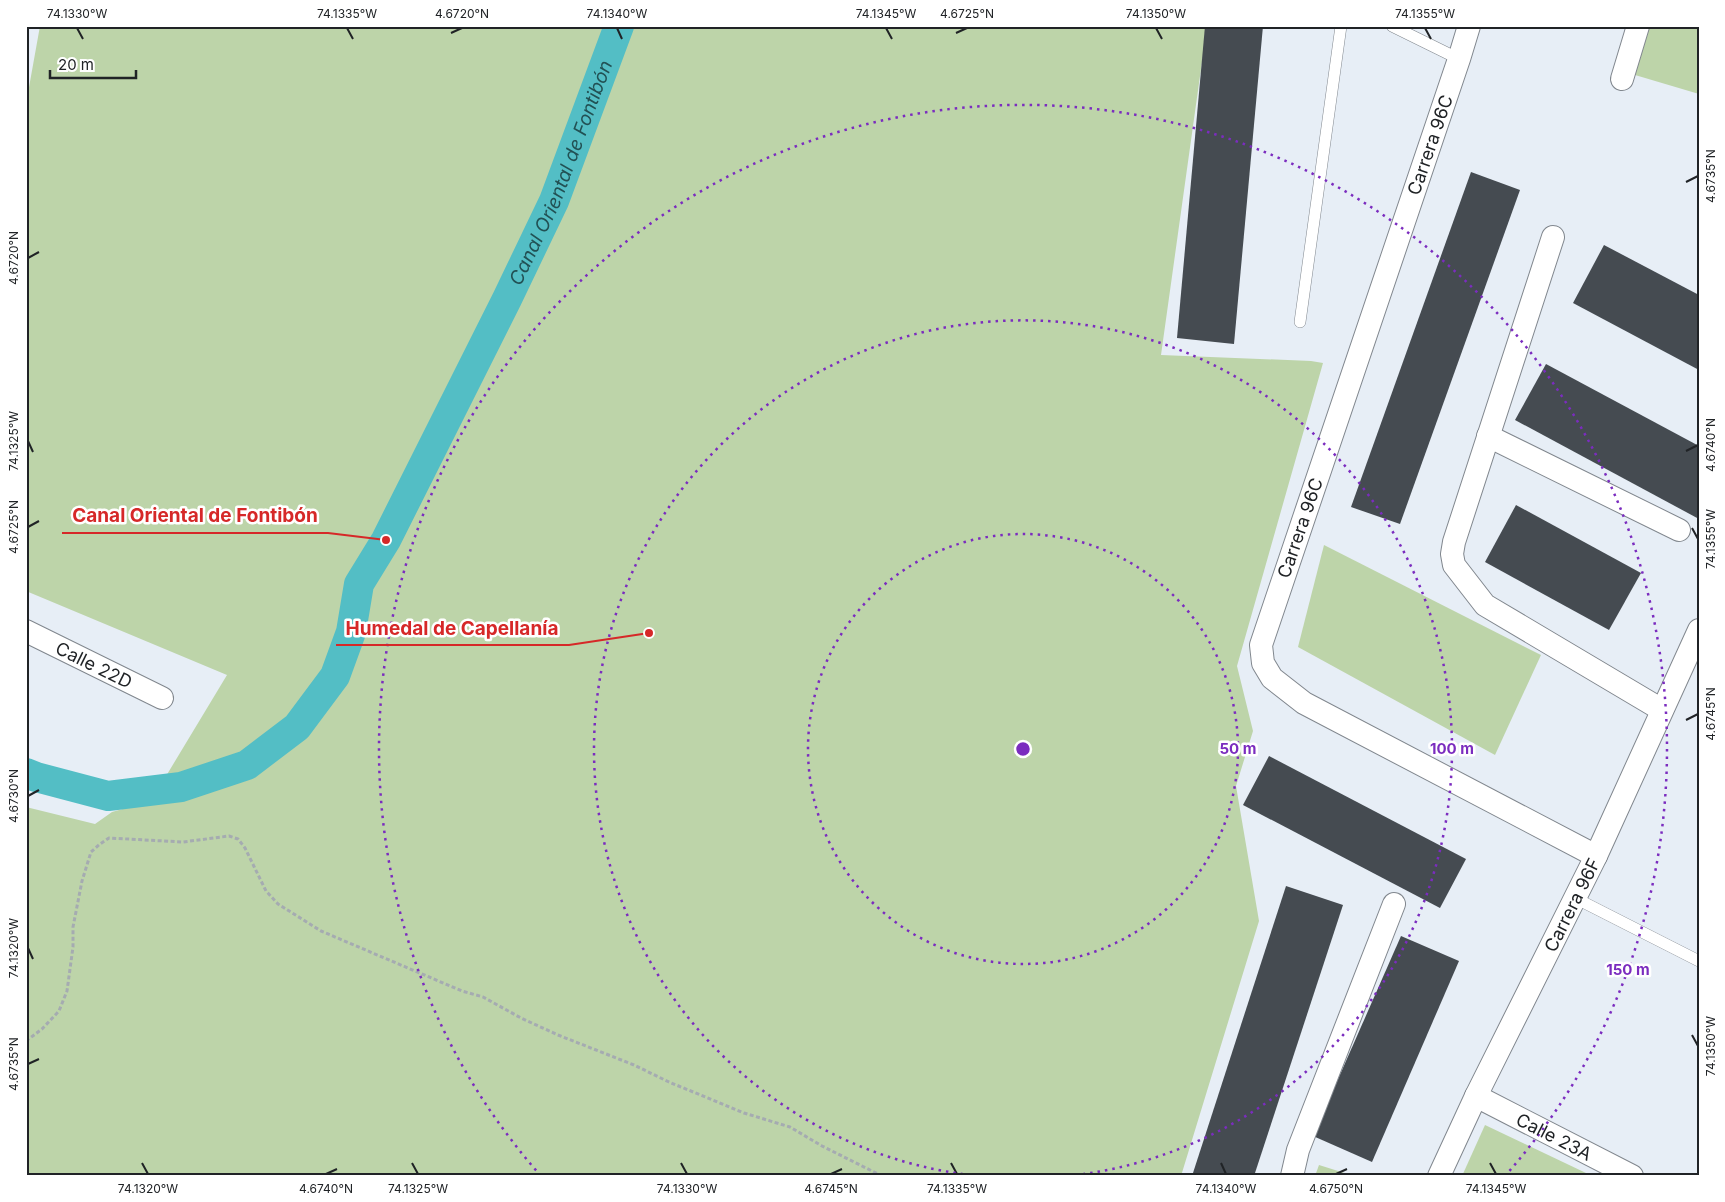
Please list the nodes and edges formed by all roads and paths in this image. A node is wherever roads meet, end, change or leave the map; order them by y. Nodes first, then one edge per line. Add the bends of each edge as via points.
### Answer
1 (1341, 26) edge
2 (1392, 26) edge
3 (1469, 26) edge
4 (1638, 26) edge
5 (1459, 59) junction
6 (1622, 79) dead end
7 (1553, 237) dead end
8 (1300, 322) dead end
9 (1488, 436) junction
10 (1679, 530) dead end
11 (1699, 630) edge
12 (26, 631) edge
13 (162, 698) dead end
14 (1662, 710) junction
15 (1596, 856) junction
16 (1576, 898) junction
17 (1394, 904) dead end
18 (1699, 961) edge
19 (26, 1041) edge
20 (1476, 1096) junction
21 (882, 1176) edge
22 (1292, 1176) edge
23 (1439, 1176) edge
24 (1632, 1176) edge

1 - 8 lane
2 - 5 lane
3 - 5 street, Carrera 96C
4 - 6 street
5 - 15 street, Carrera 96C via 1261,645 1263,663 1272,678 1304,702
7 - 9 street
9 - 10 street
9 - 14 street via 1454,542 1454,564 1485,605
11 - 14 street, Carrera 96F
12 - 13 street, Calle 22D
14 - 15 street, Carrera 96F
15 - 16 street, Carrera 96F
16 - 18 lane
16 - 20 street, Carrera 96F
17 - 22 street via 1298,1150
19 - 21 path via 59,1011 67,991 77,903 91,852 109,838 183,842 229,836 238,839 266,891 278,904 321,931 483,997 558,1035 634,1064 669,1082 744,1113 790,1127
20 - 23 street, Carrera 96F
20 - 24 street, Calle 23A

